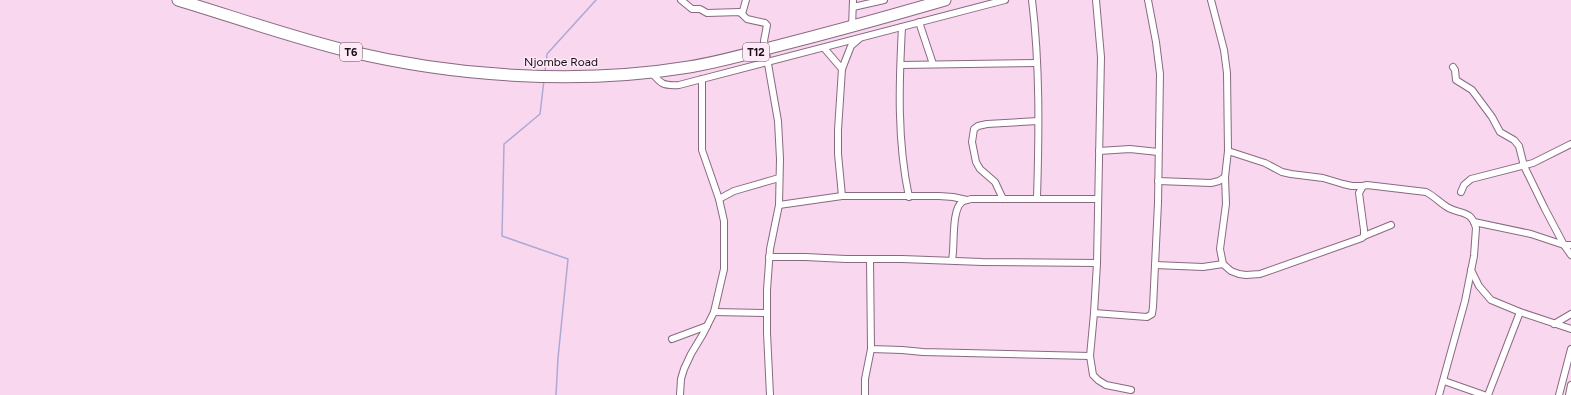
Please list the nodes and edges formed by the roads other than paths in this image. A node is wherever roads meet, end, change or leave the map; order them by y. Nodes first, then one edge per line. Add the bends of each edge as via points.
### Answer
1 (178, 0) edge
2 (681, 0) edge
3 (746, 0) edge
4 (884, 0) edge
5 (945, 0) edge
6 (1005, 0) edge
7 (1032, 0) edge
8 (1096, 0) edge
9 (1148, 0) edge
10 (1211, 0) edge
11 (853, 3) edge
12 (742, 14) junction
13 (920, 22) junction
14 (852, 27) junction
15 (902, 27) junction
16 (859, 39) junction
17 (824, 48) junction
18 (766, 49) junction
19 (768, 61) junction
20 (1037, 63) junction
21 (933, 64) junction
22 (901, 65) junction
23 (1453, 66) dead end
24 (842, 69) junction
25 (651, 72) junction
26 (563, 76) joint
27 (702, 79) junction
28 (1038, 121) junction
29 (1571, 144) edge
30 (1099, 151) junction
31 (1228, 151) junction
32 (1521, 151) junction
33 (1158, 152) junction
34 (1533, 164) junction
35 (1524, 166) junction
36 (1225, 177) junction
37 (779, 178) junction
38 (1158, 181) junction
39 (1363, 186) junction
40 (1461, 192) dead end
41 (842, 196) junction
42 (909, 197) junction
43 (1037, 198) junction
44 (1003, 199) junction
45 (1098, 199) junction
46 (719, 200) junction
47 (967, 200) junction
48 (779, 205) junction
49 (1474, 222) junction
50 (1391, 225) dead end
51 (1364, 236) junction
52 (1564, 245) junction
53 (1571, 245) edge
54 (1571, 255) edge
55 (769, 258) junction
56 (870, 259) junction
57 (952, 260) junction
58 (1097, 263) junction
59 (1224, 264) junction
60 (1155, 265) junction
61 (1471, 270) junction
62 (714, 312) junction
63 (1520, 312) junction
64 (766, 313) junction
65 (1094, 313) junction
66 (1571, 314) edge
67 (1554, 324) junction
68 (707, 326) junction
69 (1571, 329) edge
70 (672, 339) dead end
71 (871, 349) junction
72 (1571, 349) edge
73 (1090, 356) junction
74 (1444, 381) junction
75 (1571, 385) edge
76 (1131, 390) dead end
77 (680, 395) edge
78 (770, 395) edge
79 (865, 395) edge
80 (1439, 395) edge
81 (1484, 395) edge
82 (1488, 395) edge
83 (1559, 395) edge
84 (1569, 395) edge

1 - 26 highway, Njombe Road / T6 via 347,51 389,60 464,71
2 - 12 street via 692,9 700,9 707,13
3 - 12 street
4 - 11 street
5 - 14 highway, Njombe Road / T12
6 - 13 street
7 - 20 street
8 - 30 street via 1101,57
9 - 33 street via 1160,74
10 - 31 street via 1227,73
11 - 14 street
12 - 18 street via 747,20 767,25 764,41
13 - 15 street
13 - 21 street
14 - 18 highway, Njombe Road / T12
15 - 16 street
15 - 22 street
16 - 17 street
16 - 24 street via 851,46
17 - 19 street
17 - 24 street
18 - 19 street
18 - 25 highway, Njombe Road / T12 via 689,67
19 - 27 street
19 - 37 street via 779,139
20 - 21 street
20 - 28 street
21 - 22 street
22 - 42 street via 902,158
23 - 32 street via 1456,70 1456,80 1472,90 1500,132 1514,140
24 - 41 street via 838,130
25 - 26 highway, Njombe Road / T12
25 - 27 street via 662,84 668,86
27 - 46 street via 702,150
28 - 43 street
28 - 44 street via 988,124 974,129 972,142 976,162 994,182
29 - 34 street
30 - 33 street via 1130,149
30 - 45 street
31 - 36 street
31 - 39 street via 1265,163 1282,172
32 - 34 street
32 - 35 street
33 - 38 street
34 - 35 street
35 - 40 street via 1471,179
35 - 52 street
36 - 38 street via 1219,182 1211,183
36 - 59 street via 1226,204 1220,249
37 - 46 street via 734,191
37 - 48 street
38 - 60 street
39 - 49 street via 1370,184 1426,192 1451,209 1464,212
39 - 51 street via 1359,193
41 - 42 street
41 - 48 street
42 - 47 street via 953,197
43 - 44 street
43 - 45 street
44 - 47 street
45 - 58 street
46 - 62 street via 724,222 724,269
47 - 57 street via 958,207
48 - 55 street
49 - 52 street via 1531,234
49 - 61 street via 1476,235
50 - 51 street
51 - 59 street via 1358,241 1322,251 1260,274 1239,274
52 - 53 street
52 - 54 street
55 - 56 street
55 - 64 street
56 - 57 street
56 - 71 street
57 - 58 street
58 - 65 street
59 - 60 street via 1203,267
60 - 65 street via 1152,314 1142,317
61 - 63 street via 1479,286 1491,300
61 - 74 street
62 - 64 street
62 - 68 street
63 - 67 street
63 - 82 street
64 - 78 street
65 - 73 street
66 - 67 street
67 - 69 street
68 - 70 street
68 - 77 street via 684,369
71 - 73 street
71 - 79 street via 865,379
72 - 83 street
73 - 76 street via 1093,375 1098,380 1106,385
74 - 80 street
74 - 81 street
75 - 84 street

